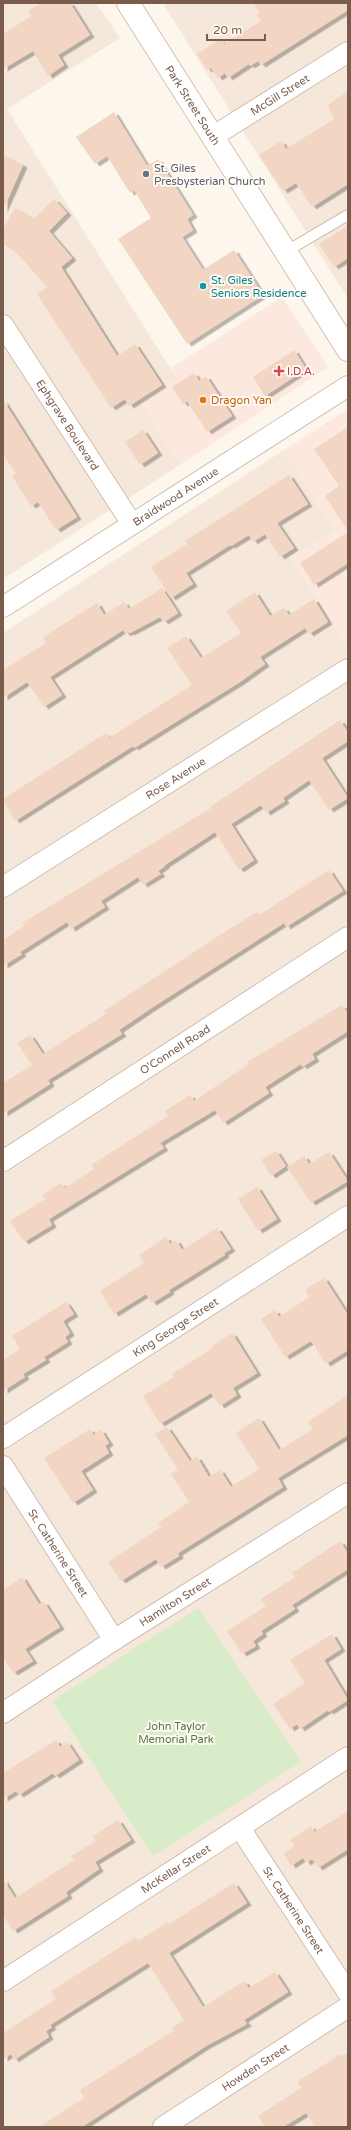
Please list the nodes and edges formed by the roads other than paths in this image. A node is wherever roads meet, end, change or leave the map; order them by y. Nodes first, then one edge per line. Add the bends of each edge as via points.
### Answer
1 (128, 3) edge
2 (348, 52) edge
3 (212, 137) junction
4 (348, 216) edge
5 (285, 252) junction
6 (3, 325) edge
7 (348, 350) edge
8 (348, 386) edge
9 (132, 524) junction
10 (3, 608) edge
11 (348, 669) edge
12 (3, 887) edge
13 (348, 938) edge
14 (3, 1161) edge
15 (348, 1216) edge
16 (3, 1438) edge
17 (3, 1466) edge
18 (348, 1493) edge
19 (114, 1640) junction
20 (3, 1713) edge
21 (348, 1757) edge
22 (240, 1828) junction
23 (3, 1981) edge
24 (348, 1993) edge
25 (348, 2007) edge
26 (162, 2127) edge

1 - 3 street, Park Street South
2 - 3 street, McGill Street
3 - 5 street, Park Street South
4 - 5 lane
5 - 7 street, Park Street South
6 - 9 street, Ephgrave Boulevard
8 - 9 street, Braidwood Avenue
9 - 10 street, Braidwood Avenue
11 - 12 street, Rose Avenue
13 - 14 street, O'Connell Road
15 - 16 street, King George Street
17 - 19 street, St. Catherine Street
18 - 19 street, Hamilton Street
19 - 20 street, Hamilton Street
21 - 22 street, McKellar Street
22 - 23 street, McKellar Street
22 - 24 street, St. Catherine Street
25 - 26 street, Howden Street

